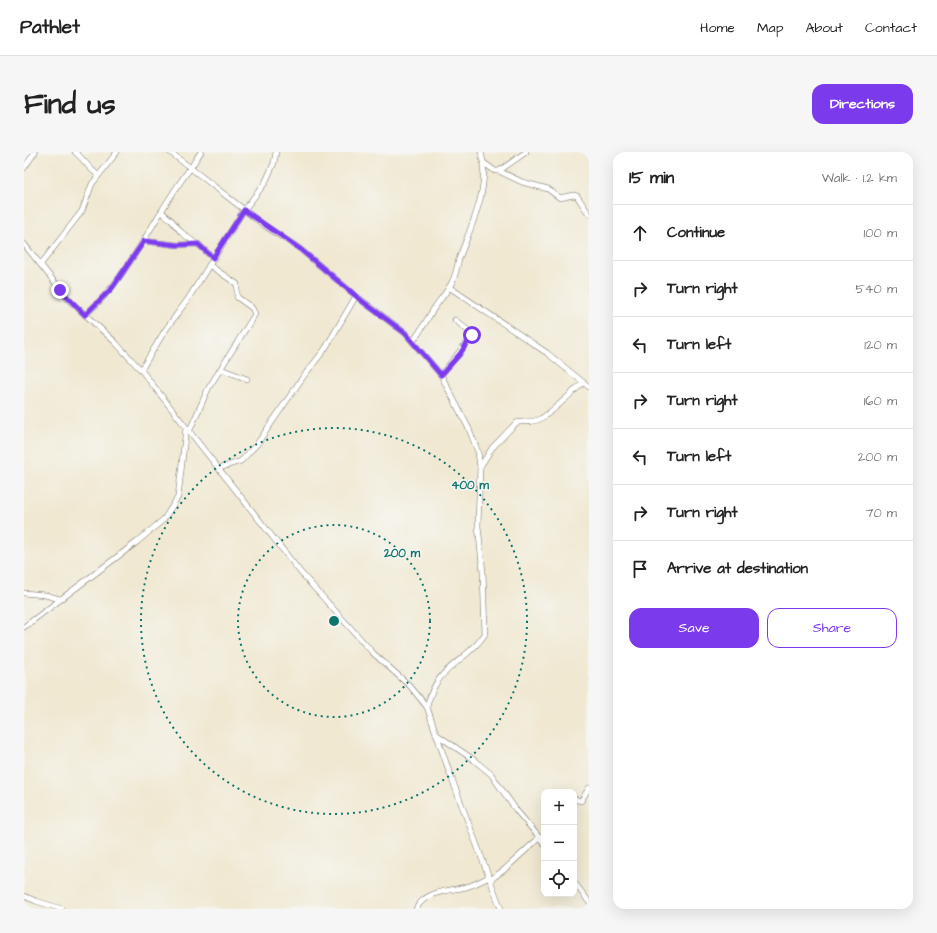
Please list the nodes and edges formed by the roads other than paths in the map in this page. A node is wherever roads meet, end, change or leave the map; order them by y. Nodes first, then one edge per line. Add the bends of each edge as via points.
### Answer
1 (35, 152) edge
2 (75, 152) edge
3 (117, 152) edge
4 (170, 152) edge
5 (201, 152) edge
6 (276, 152) edge
7 (481, 152) edge
8 (526, 152) edge
9 (484, 163) junction
10 (24, 168) edge
11 (191, 168) junction
12 (499, 171) junction
13 (98, 175) junction
14 (244, 210) junction
15 (162, 212) junction
16 (589, 214) edge
17 (144, 241) junction
18 (24, 244) edge
19 (196, 244) junction
20 (213, 258) junction
21 (40, 264) junction
22 (209, 265) junction
23 (449, 287) junction
24 (356, 296) junction
25 (85, 315) junction
26 (455, 320) dead end
27 (413, 341) junction
28 (221, 369) junction
29 (141, 370) junction
30 (441, 375) junction
31 (247, 379) dead end
32 (583, 382) junction
33 (589, 388) edge
34 (188, 430) junction
35 (480, 467) junction
36 (220, 468) junction
37 (24, 593) edge
38 (60, 599) junction
39 (24, 627) edge
40 (427, 707) junction
41 (436, 734) junction
42 (589, 788) edge
43 (577, 800) edge
44 (541, 836) edge
45 (541, 838) edge
46 (489, 879) junction
47 (577, 886) edge
48 (24, 896) edge
49 (589, 902) edge
50 (62, 909) edge
51 (416, 909) edge
52 (501, 909) edge

1 - 10 street
2 - 13 street via 89,169
3 - 13 street
4 - 11 street
5 - 11 street
6 - 14 street via 265,183
7 - 9 street
8 - 12 street
9 - 12 street
9 - 23 street via 475,214
11 - 14 street
11 - 15 street via 179,182
12 - 16 street via 517,180 548,189 560,198 577,196
13 - 21 street via 91,186 84,208
14 - 20 street
14 - 24 street via 300,249
15 - 17 street
15 - 19 street
17 - 19 street via 177,245
17 - 25 street via 112,288
18 - 21 street
19 - 20 street via 202,246
20 - 22 street
21 - 25 street via 69,300
22 - 28 street via 237,284 237,297 255,311
22 - 29 street
23 - 27 street
23 - 32 street via 547,353
24 - 27 street
24 - 36 street via 325,348 257,444 241,461
25 - 29 street
26 - 30 street via 471,333 471,337
27 - 30 street
28 - 31 street
28 - 34 street
29 - 34 street
30 - 35 street via 469,429 478,452
32 - 33 street
32 - 35 street via 542,418 530,423 516,423 492,448
34 - 36 street
34 - 38 street via 178,497 174,507 137,542
35 - 40 street via 478,519 485,634 438,679
36 - 40 street via 251,512 301,573 373,653 410,686
37 - 38 street
38 - 39 street
40 - 41 street
41 - 44 street via 483,766 516,810
41 - 46 street
42 - 43 street via 581,801
45 - 46 street via 504,870
46 - 51 street via 429,896
46 - 52 street
47 - 49 street
48 - 50 street

